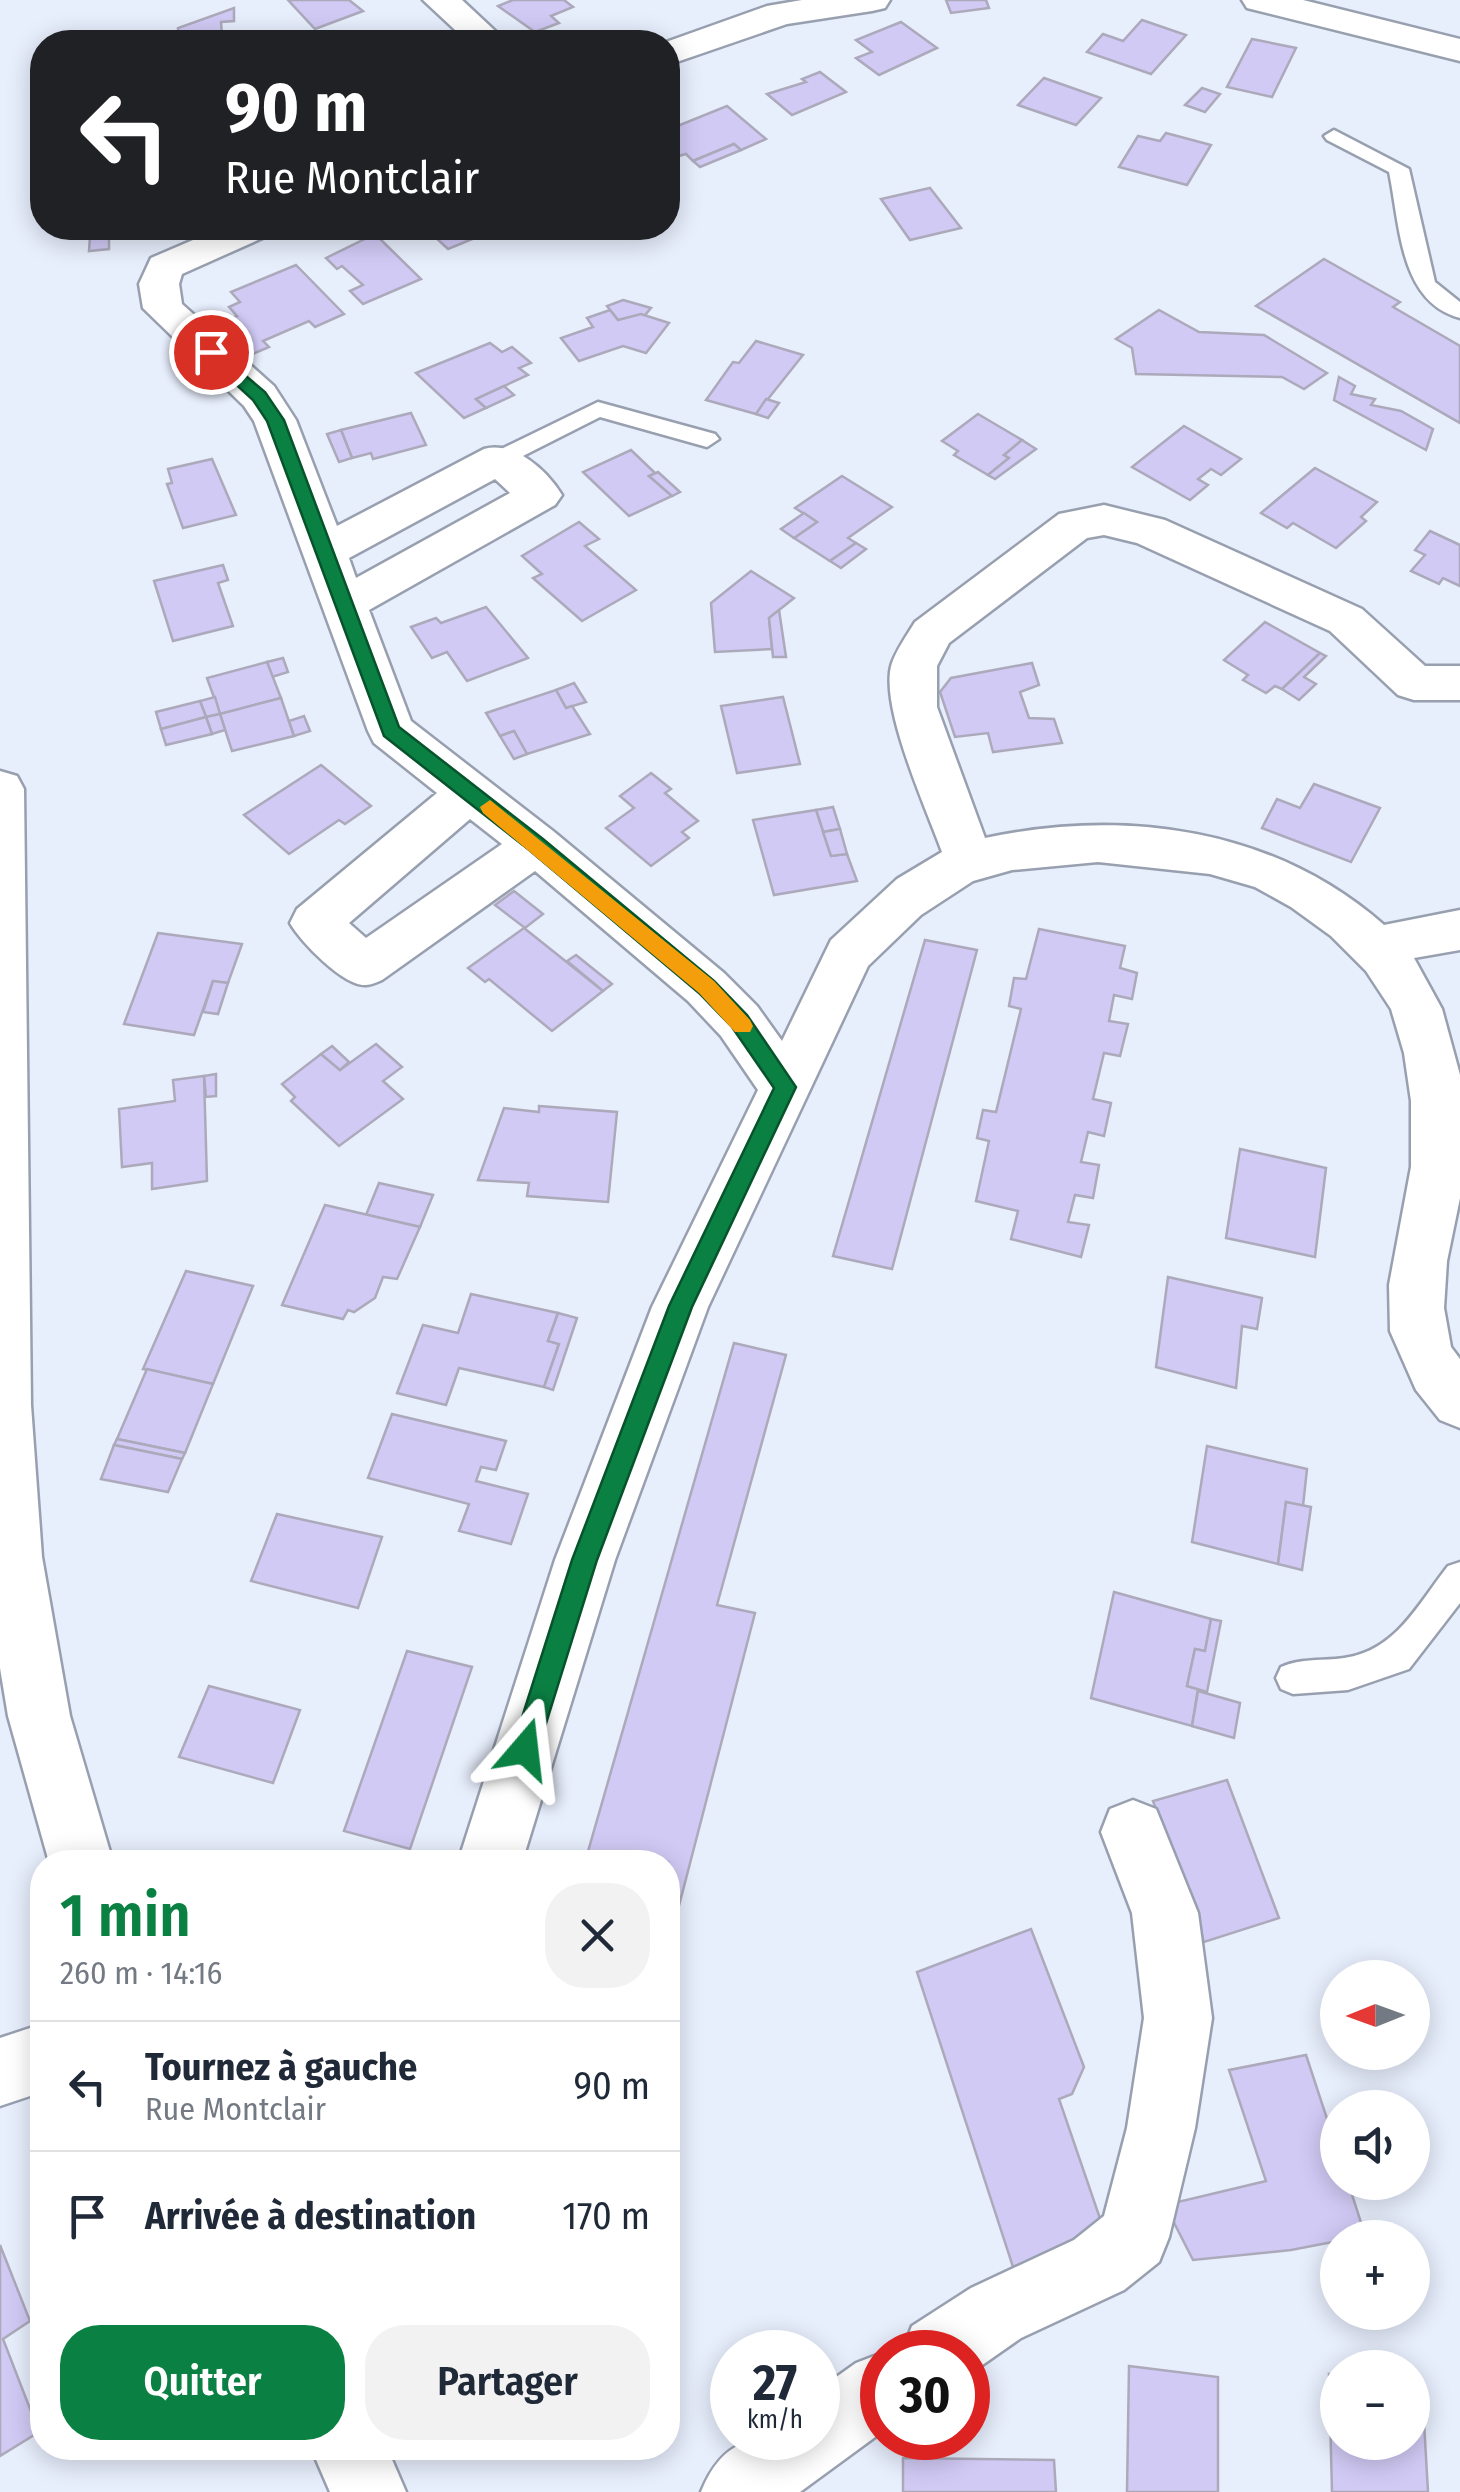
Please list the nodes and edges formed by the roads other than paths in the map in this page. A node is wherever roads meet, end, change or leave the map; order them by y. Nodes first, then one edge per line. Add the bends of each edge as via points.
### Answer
1 (441, 0) edge
2 (872, 0) edge
3 (1260, 0) edge
4 (790, 7) edge
5 (475, 30) edge
6 (680, 49) edge
7 (1460, 50) edge
8 (1334, 136) dead end
9 (226, 240) edge
10 (1460, 310) edge
11 (707, 439) dead end
12 (499, 459) junction
13 (324, 552) junction
14 (344, 604) junction
15 (1460, 683) edge
16 (0, 789) edge
17 (470, 792) junction
18 (536, 844) junction
19 (970, 864) junction
20 (1460, 930) edge
21 (1374, 946) junction
22 (786, 1087) junction
23 (1460, 1402) edge
24 (1460, 1577) edge
25 (1293, 1678) dead end
26 (1133, 1832) dead end
27 (78, 1850) edge
28 (494, 1850) edge
29 (30, 2062) edge
30 (0, 2072) edge
31 (971, 2330) edge
32 (354, 2460) edge
33 (781, 2460) edge
34 (369, 2492) edge
35 (738, 2492) edge

1 - 5 street
2 - 4 street
3 - 7 street
4 - 6 street
8 - 10 lane via 1399,169 1424,283
9 - 13 street via 165,267 159,284 163,308 259,396 276,420
11 - 12 lane via 598,409
12 - 13 street
12 - 14 street via 540,495
13 - 14 street
14 - 17 street via 391,731
15 - 19 street via 1414,682 1346,620 1150,531 1104,520 1074,525 931,633 914,666 914,706
16 - 27 street via 2,1405 12,1557 39,1716
17 - 18 street
17 - 18 street via 315,923 364,966
18 - 22 street via 706,987
19 - 21 street via 1053,845 1104,842 1212,854 1276,875
19 - 22 street via 942,873 849,954
20 - 21 street
21 - 23 street via 1408,990 1437,1092 1439,1164 1414,1305 1424,1353
22 - 28 street via 680,1306 584,1560
24 - 25 lane via 1397,1658 1348,1674
26 - 31 street via 1166,1913 1178,2018 1161,2128 1134,2237 1099,2265
29 - 30 street
32 - 34 street
33 - 35 street

